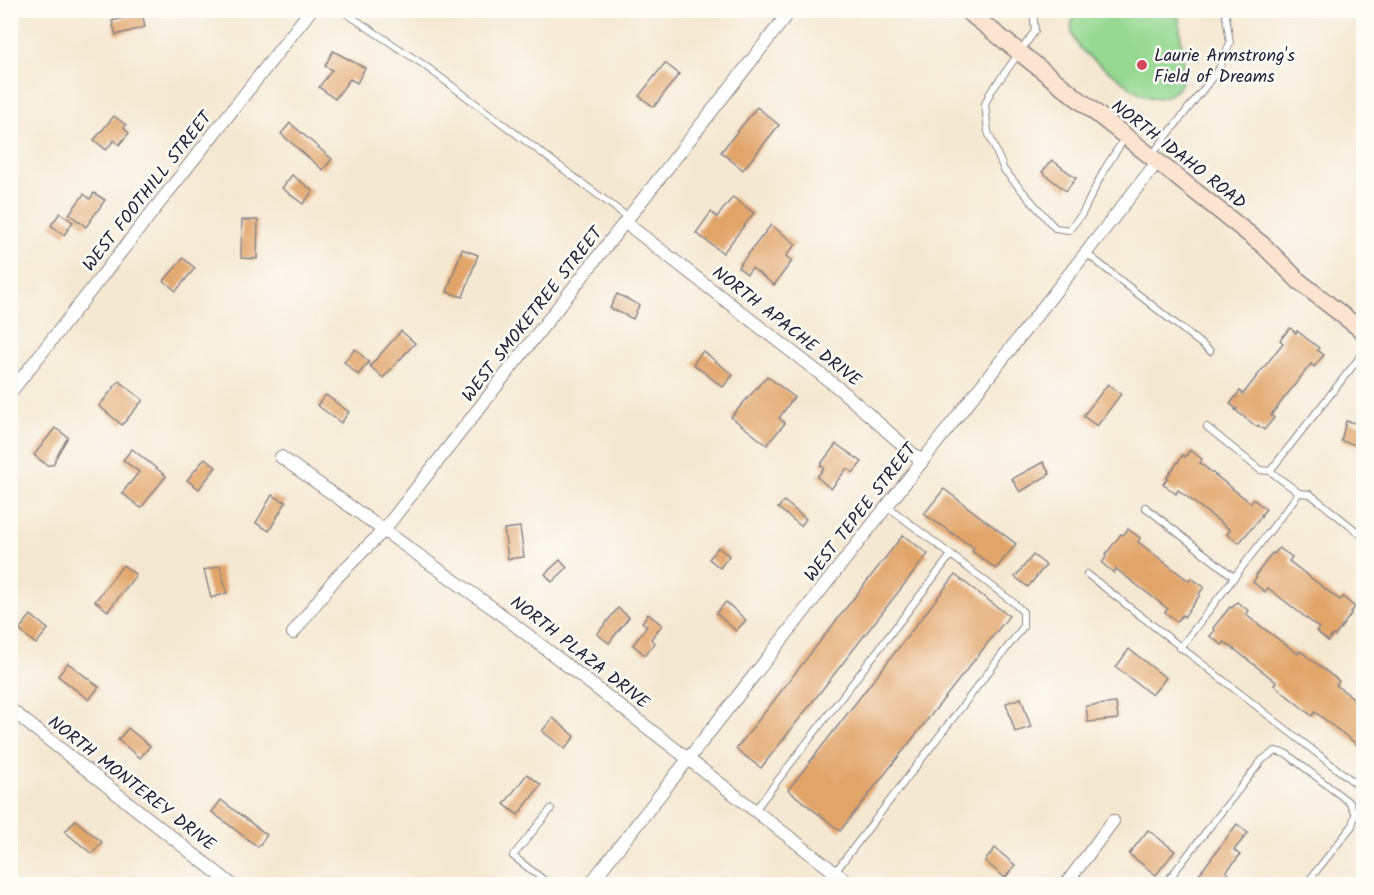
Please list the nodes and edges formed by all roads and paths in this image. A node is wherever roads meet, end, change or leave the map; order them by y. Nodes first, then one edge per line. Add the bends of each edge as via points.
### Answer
1 (311, 10) edge
2 (341, 10) edge
3 (791, 10) edge
4 (966, 10) edge
5 (1033, 10) edge
6 (1225, 10) edge
7 (1019, 52) junction
8 (1126, 136) junction
9 (1155, 158) junction
10 (628, 221) junction
11 (1086, 253) junction
12 (1364, 332) edge
13 (1210, 351) dead end
14 (1364, 352) edge
15 (10, 393) edge
16 (1207, 427) dead end
17 (281, 457) dead end
18 (922, 462) junction
19 (1270, 471) junction
20 (1299, 494) junction
21 (887, 506) junction
22 (1145, 507) dead end
23 (383, 531) junction
24 (1364, 537) edge
25 (951, 555) junction
26 (1087, 574) dead end
27 (1234, 577) junction
28 (293, 633) dead end
29 (1180, 648) junction
30 (10, 709) edge
31 (689, 759) junction
32 (1364, 790) edge
33 (551, 808) dead end
34 (755, 810) junction
35 (1113, 821) dead end
36 (835, 872) junction
37 (231, 885) edge
38 (549, 885) edge
39 (591, 885) edge
40 (850, 885) edge
41 (1066, 885) edge
42 (1165, 885) edge
43 (1306, 885) edge

1 - 15 street, WEST FOOTHILL STREET
2 - 10 lane via 424,65
3 - 10 street, WEST SMOKETREE STREET
4 - 7 street, NORTH IDAHO ROAD
5 - 7 lane via 1035,31
6 - 9 lane via 1230,43 1219,69
7 - 8 street, NORTH IDAHO ROAD
7 - 8 lane via 985,104 988,132 1004,170 1055,228 1069,230 1082,214
8 - 9 street, NORTH IDAHO ROAD
9 - 11 street, WEST TEPEE STREET
9 - 12 street, NORTH IDAHO ROAD
10 - 18 street, NORTH APACHE DRIVE via 841,390
10 - 23 street, WEST SMOKETREE STREET
11 - 13 lane
11 - 18 street, WEST TEPEE STREET
14 - 19 lane
16 - 19 lane via 1260,470
17 - 23 street, NORTH PLAZA DRIVE
18 - 21 street, WEST TEPEE STREET
19 - 20 lane
20 - 24 lane via 1310,494
20 - 27 lane
21 - 25 lane
21 - 31 street, WEST TEPEE STREET
22 - 27 lane
23 - 28 street, WEST SMOKETREE STREET via 334,580
23 - 31 street, NORTH PLAZA DRIVE via 494,609
25 - 34 lane
25 - 36 lane via 1019,607 1023,627
26 - 29 lane
27 - 29 lane
29 - 32 lane
30 - 37 street, NORTH MONTEREY DRIVE
31 - 34 street, NORTH PLAZA DRIVE
31 - 39 street, WEST TEPEE STREET
33 - 38 lane via 513,856
34 - 36 street, NORTH PLAZA DRIVE
35 - 41 street
36 - 40 street, NORTH PLAZA DRIVE
42 - 43 lane via 1262,760 1275,751 1287,754 1350,803 1355,814 1352,826

